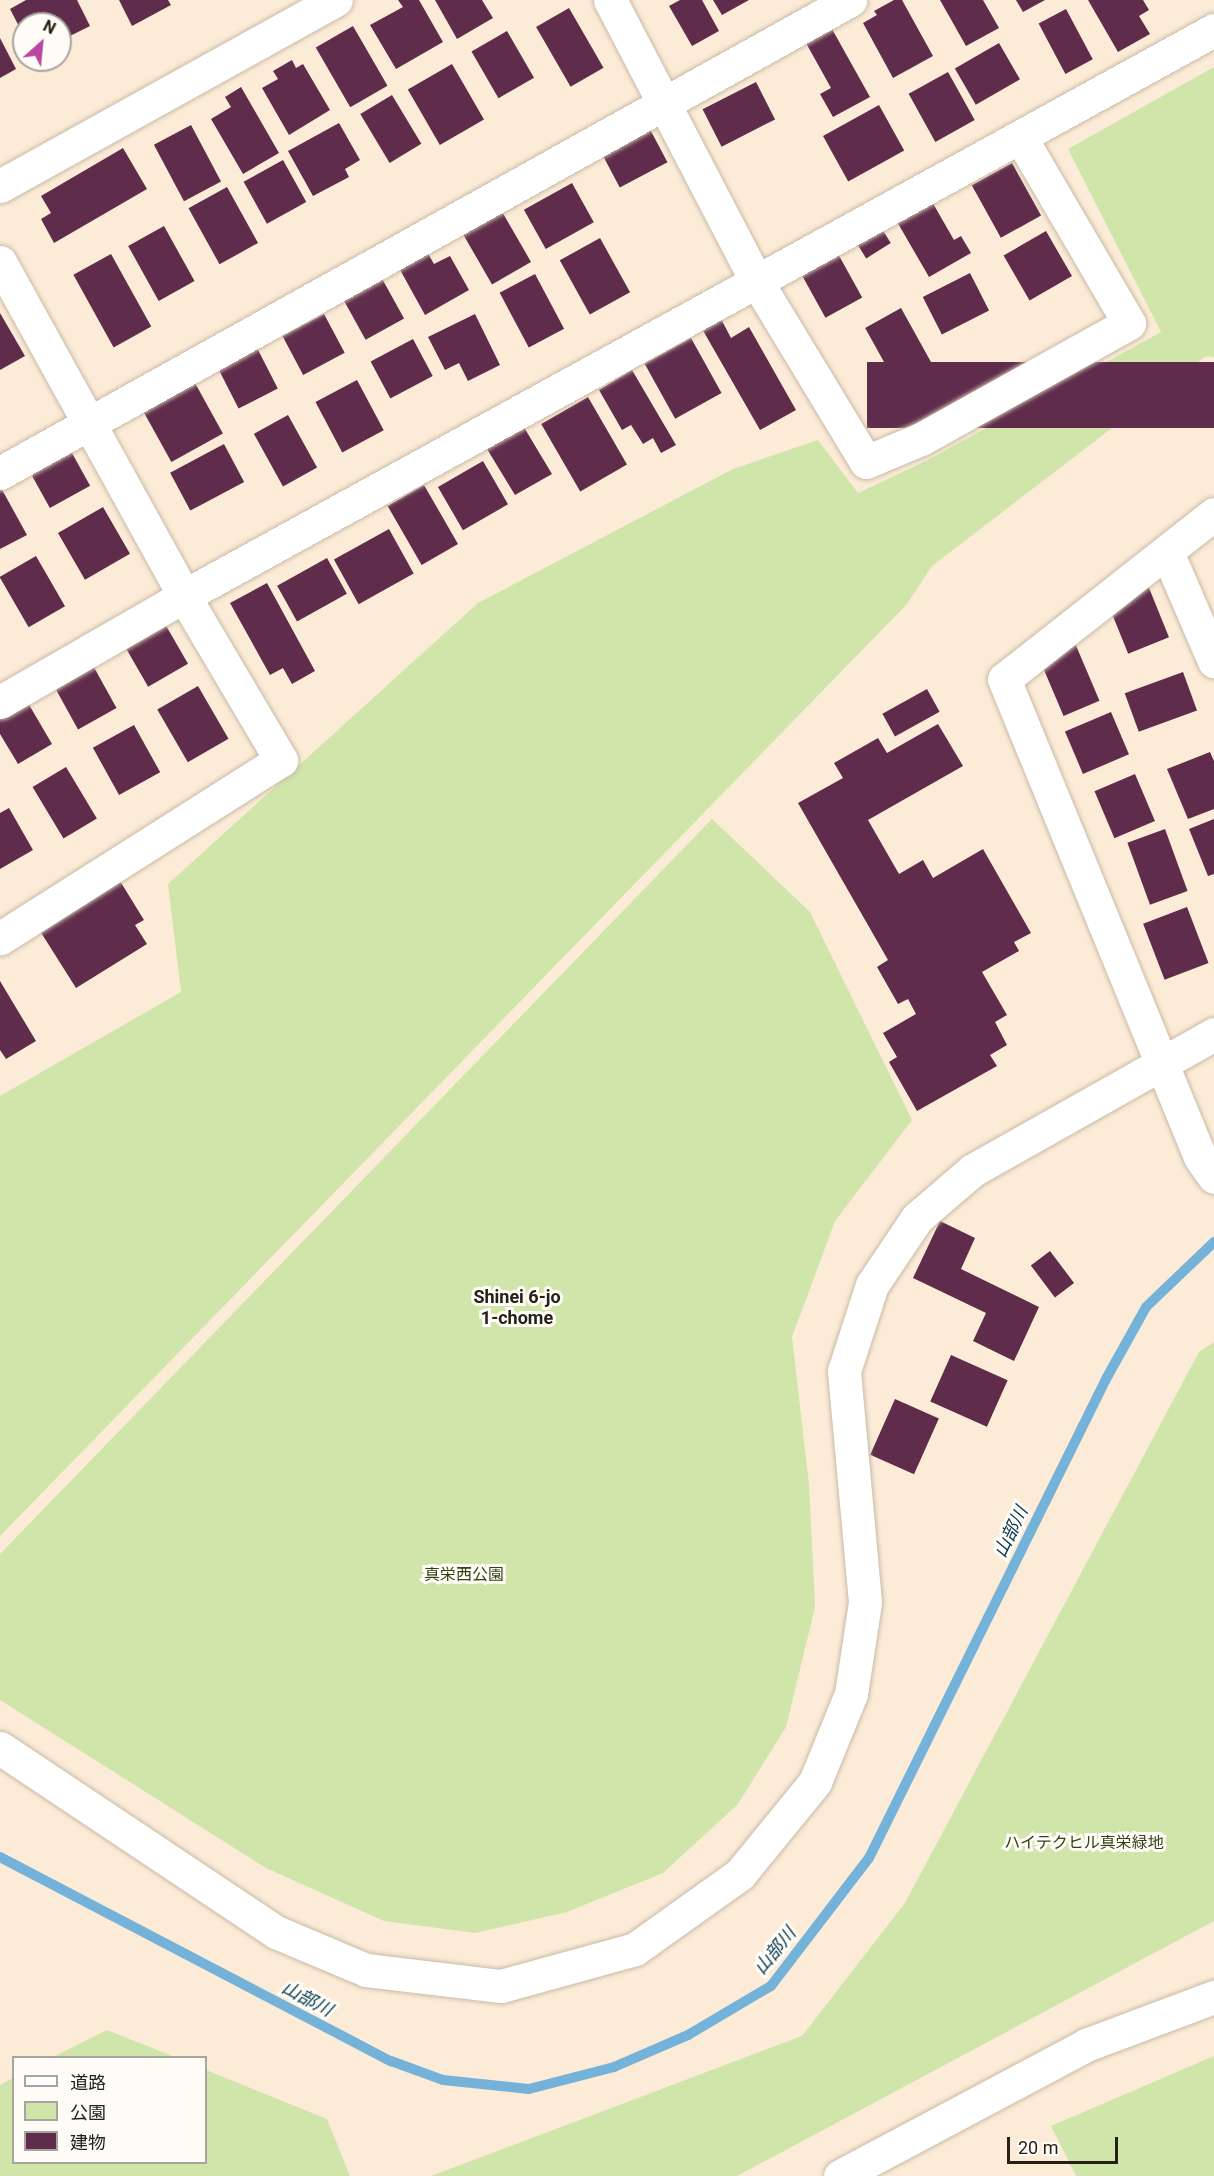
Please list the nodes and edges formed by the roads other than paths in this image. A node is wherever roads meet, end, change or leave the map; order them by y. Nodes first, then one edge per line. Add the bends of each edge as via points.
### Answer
1 (336, 0) edge
2 (610, 0) edge
3 (850, 0) edge
4 (1214, 30) edge
5 (666, 104) junction
6 (1021, 138) junction
7 (0, 186) edge
8 (0, 262) edge
9 (757, 282) junction
10 (88, 425) junction
11 (0, 473) edge
12 (1214, 514) edge
13 (1167, 552) junction
14 (184, 596) junction
15 (1214, 661) edge
16 (0, 702) edge
17 (0, 938) edge
18 (1214, 1034) edge
19 (1162, 1063) junction
20 (1214, 1177) edge
21 (0, 1748) edge
22 (1214, 1997) edge
23 (840, 2176) edge

1 - 7 street
2 - 5 street
3 - 5 street
4 - 6 street
5 - 9 street
5 - 10 street
6 - 9 street
6 - 9 street via 1129,323 921,439 866,462
8 - 10 street
9 - 14 street
10 - 11 street
10 - 14 street
12 - 13 street
13 - 15 street
13 - 19 street via 1004,679
14 - 16 street
14 - 17 street via 281,760
18 - 19 street
19 - 20 street via 1200,1157
19 - 21 street via 973,1170 917,1218 872,1285 844,1371 866,1602 851,1694 815,1782 740,1874 635,1949 501,1986 366,1970 276,1932
22 - 23 street via 1086,2045

